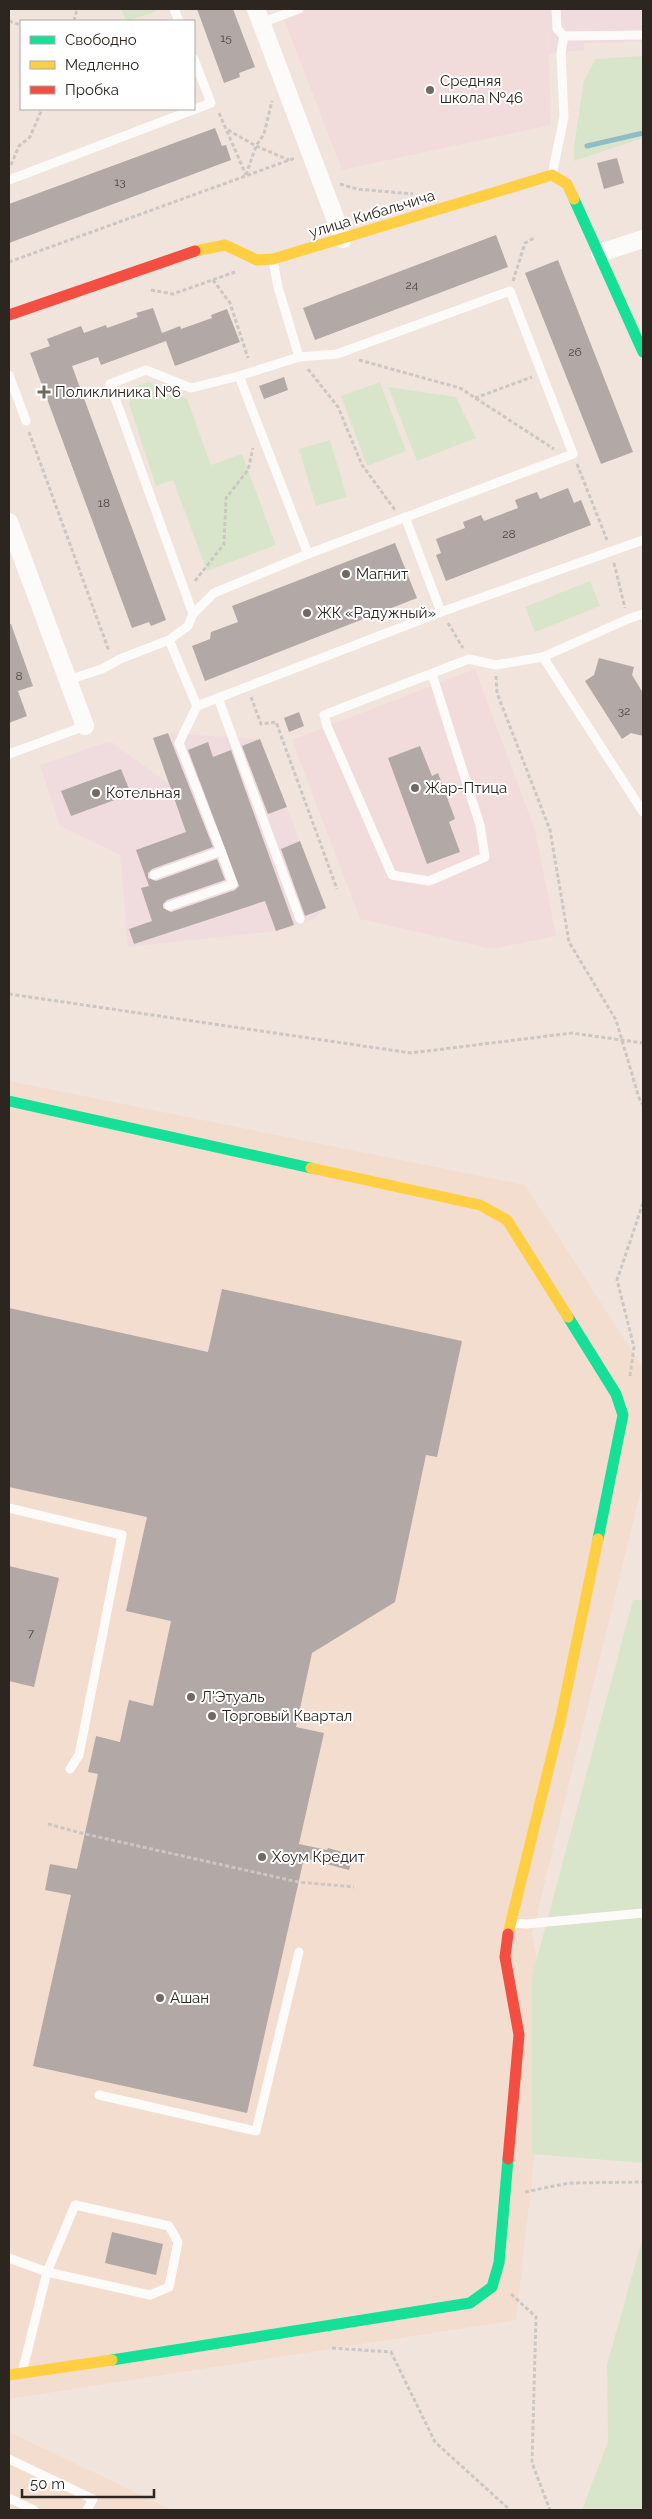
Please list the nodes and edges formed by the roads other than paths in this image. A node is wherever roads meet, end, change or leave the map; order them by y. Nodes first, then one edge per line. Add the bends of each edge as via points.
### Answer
1 (299, 9) edge
2 (556, 9) edge
3 (259, 16) edge
4 (643, 35) edge
5 (564, 36) junction
6 (195, 62) edge
7 (195, 109) edge
8 (193, 110) edge
9 (552, 175) junction
10 (9, 180) edge
11 (343, 239) junction
12 (643, 239) edge
13 (600, 253) junction
14 (272, 258) junction
15 (9, 315) edge
16 (643, 352) edge
17 (299, 357) junction
18 (9, 375) edge
19 (239, 376) junction
20 (26, 421) road end
21 (402, 518) junction
22 (9, 522) edge
23 (643, 540) edge
24 (308, 554) junction
25 (441, 612) junction
26 (193, 614) junction
27 (643, 614) edge
28 (169, 640) junction
29 (543, 657) junction
30 (432, 674) junction
31 (68, 680) junction
32 (218, 698) junction
33 (197, 706) junction
34 (86, 726) joint
35 (9, 754) edge
36 (643, 812) edge
37 (221, 851) junction
38 (154, 875) dead end
39 (169, 906) dead end
40 (300, 919) dead end
41 (9, 1102) edge
42 (9, 1508) edge
43 (70, 1769) dead end
44 (643, 1913) edge
45 (508, 1922) junction
46 (299, 1952) dead end
47 (100, 2095) dead end
48 (9, 2258) edge
49 (47, 2272) junction
50 (9, 2375) edge
51 (21, 2376) junction
52 (9, 2459) edge
53 (9, 2498) edge
54 (34, 2510) edge
55 (87, 2510) edge

1 - 3 lane
2 - 5 lane via 557,29
3 - 11 street
4 - 5 lane
5 - 9 lane via 561,53 564,117
6 - 7 lane via 211,103
8 - 10 lane
9 - 11 street, улица Кибальчича
9 - 13 street via 567,184
11 - 14 street, улица Кибальчича
12 - 13 street
13 - 16 street
14 - 15 street, улица Кибальчича via 257,260 225,246 195,250
14 - 17 lane
17 - 19 lane
17 - 21 lane via 337,354 510,291 573,454
18 - 20 lane
19 - 24 lane
19 - 26 lane via 192,388 146,370 110,384
21 - 24 lane
21 - 25 lane
22 - 31 street
23 - 25 lane
24 - 26 lane via 214,593
25 - 32 lane
26 - 28 lane via 188,626
27 - 29 lane
28 - 31 lane
28 - 33 lane
29 - 30 lane via 496,665 469,659
29 - 36 lane
30 - 30 lane via 480,826 485,857 429,881 392,875 324,715
31 - 34 street
32 - 33 lane
32 - 40 lane
33 - 37 lane via 179,743
34 - 35 lane
37 - 38 lane
37 - 39 lane via 233,884
41 - 45 street via 480,1205 507,1220 616,1394 623,1415 560,1722
42 - 43 lane via 122,1535 79,1755
44 - 45 lane via 526,1924
45 - 51 street via 505,1957 519,2035 499,2263 492,2287 470,2303
46 - 47 lane via 256,2131
48 - 49 lane
49 - 49 lane via 75,2205 169,2226 178,2242 169,2287 150,2295
49 - 51 lane
50 - 51 street
52 - 55 lane via 93,2499
53 - 54 lane

